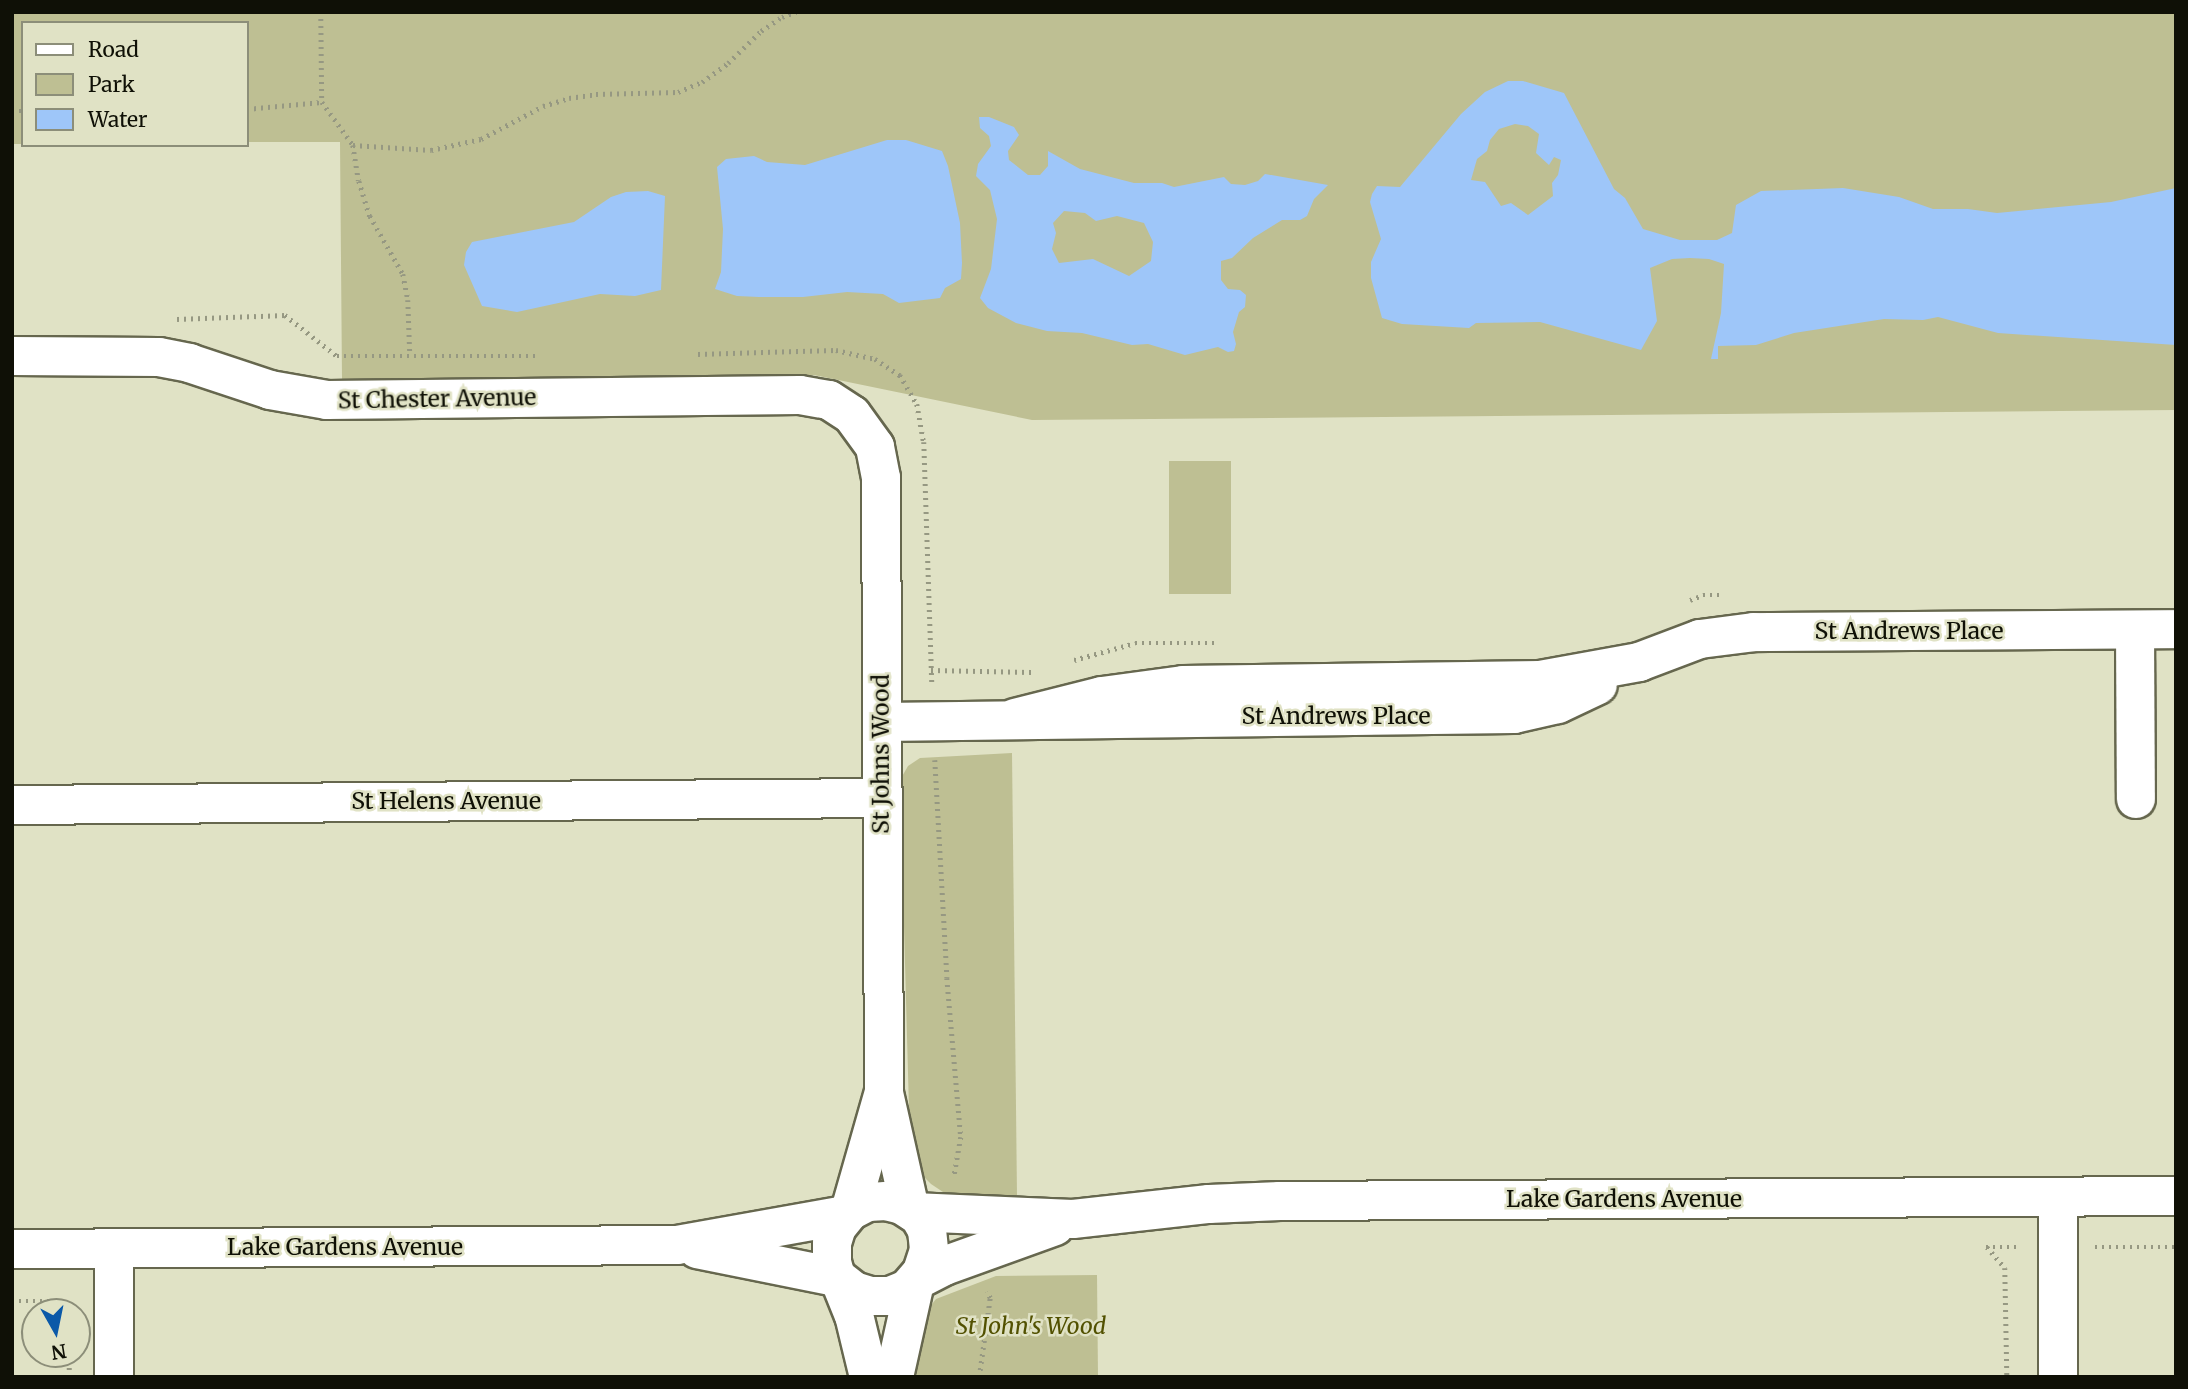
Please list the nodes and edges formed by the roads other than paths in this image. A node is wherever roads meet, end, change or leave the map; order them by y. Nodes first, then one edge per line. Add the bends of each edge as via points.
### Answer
1 (12, 356) edge
2 (859, 422) joint
3 (2176, 629) edge
4 (2135, 630) junction
5 (881, 722) junction
6 (880, 798) junction
7 (2136, 799) dead end
8 (12, 805) edge
9 (884, 1093) junction
10 (2176, 1196) edge
11 (2058, 1197) junction
12 (911, 1210) junction
13 (848, 1213) junction
14 (1073, 1219) junction
15 (677, 1245) junction
16 (12, 1249) edge
17 (114, 1249) junction
18 (838, 1279) junction
19 (916, 1281) junction
20 (114, 1377) edge
21 (869, 1377) edge
22 (894, 1377) edge
23 (2058, 1377) edge

1 - 2 street, St Chester Avenue via 159,357 270,390 327,400 810,395 835,402
2 - 5 street, St Johns Wood via 877,452 881,471
3 - 4 street, St Andrews Place
4 - 5 street, St Andrews Place via 1754,632 1700,639 1646,659 1569,699 1514,714
4 - 7 street
5 - 6 street, St Johns Wood
6 - 8 street, St Helens Avenue
6 - 9 street, St Johns Wood
9 - 12 street, St Johns Wood
9 - 13 street, St Johns Wood
10 - 11 street, Lake Gardens Avenue
11 - 14 street, Lake Gardens Avenue via 1280,1201
11 - 23 street
12 - 13 street via 886,1201 868,1202
12 - 14 street, Lake Gardens Avenue
12 - 19 street via 924,1223 929,1239 928,1259
13 - 15 street, Lake Gardens Avenue
13 - 18 street via 832,1244
14 - 19 street, Lake Gardens Avenue
15 - 17 street, Lake Gardens Avenue
15 - 18 street, Lake Gardens Avenue
16 - 17 street, Lake Gardens Avenue
17 - 20 street
18 - 19 street via 861,1294 880,1297 899,1294
18 - 21 street
19 - 22 street

